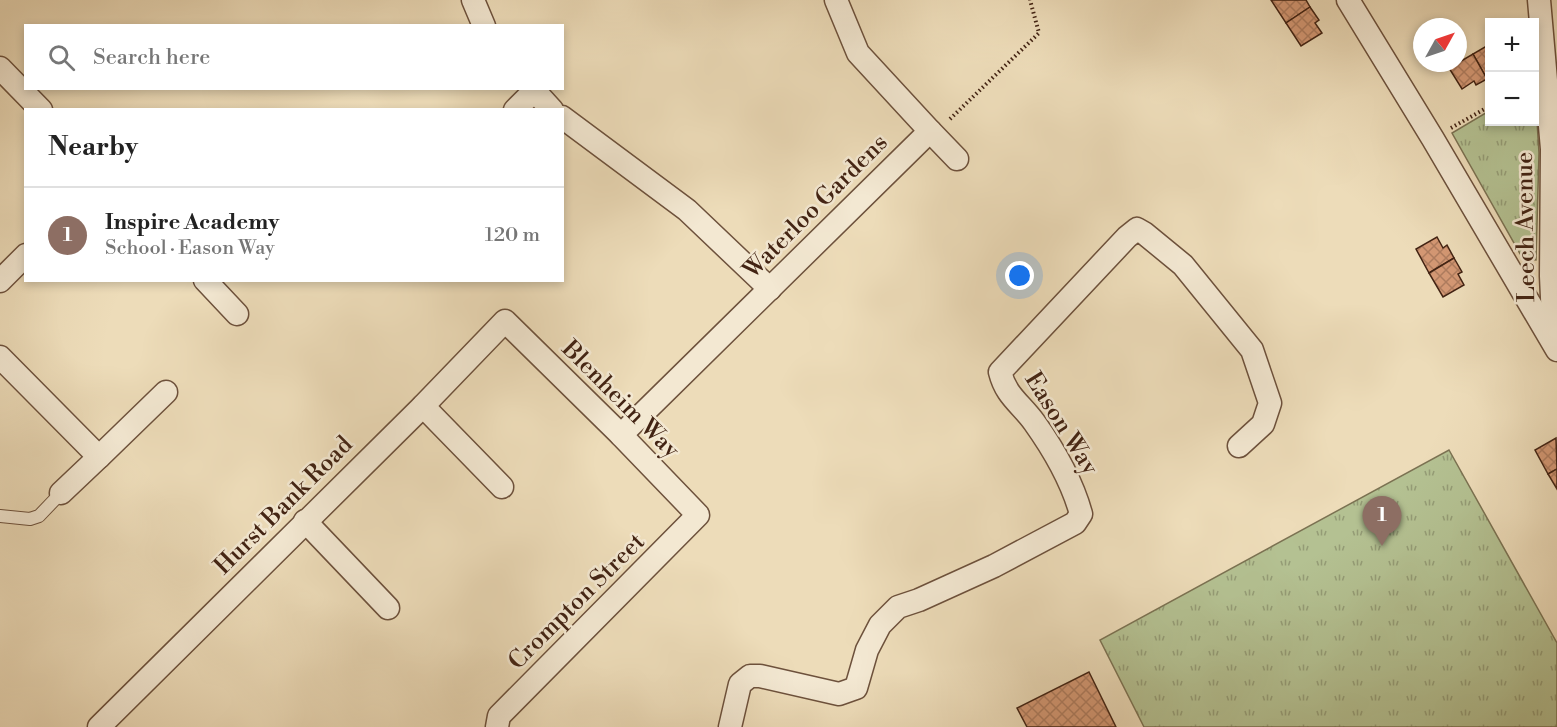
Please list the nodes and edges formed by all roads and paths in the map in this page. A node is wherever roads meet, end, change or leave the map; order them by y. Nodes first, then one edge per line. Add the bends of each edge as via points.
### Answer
1 (473, 0) edge
2 (836, 0) edge
3 (1030, 0) edge
4 (1348, 0) edge
5 (1539, 0) edge
6 (483, 24) edge
7 (0, 68) edge
8 (533, 90) edge
9 (39, 108) edge
10 (517, 108) edge
11 (550, 108) edge
12 (1485, 109) edge
13 (564, 118) edge
14 (932, 133) junction
15 (1433, 139) junction
16 (957, 159) dead end
17 (24, 257) edge
18 (0, 281) edge
19 (208, 282) edge
20 (770, 289) junction
21 (237, 314) dead end
22 (505, 321) joint
23 (1556, 348) edge
24 (0, 357) edge
25 (166, 392) dead end
26 (423, 406) junction
27 (621, 435) junction
28 (1239, 446) dead end
29 (99, 457) junction
30 (502, 487) dead end
31 (61, 493) joint
32 (698, 515) joint
33 (0, 516) edge
34 (305, 521) junction
35 (388, 608) dead end
36 (99, 727) edge
37 (496, 727) edge
38 (730, 727) edge

1 - 6 street
2 - 14 street via 858,52
3 - 14 path via 1039,33
4 - 15 street
5 - 23 street, Leech Avenue via 1552,149 1551,276
7 - 9 street
8 - 10 street
8 - 11 street
12 - 15 path
13 - 20 street via 687,210
14 - 16 street
14 - 20 street, Waterloo Gardens
15 - 23 street
17 - 18 street
19 - 21 street
20 - 27 street, Waterloo Gardens
22 - 26 street, Hurst Bank Road
22 - 27 street, Blenheim Way
24 - 29 street
25 - 29 street
26 - 30 street
26 - 34 street, Hurst Bank Road
27 - 32 street, Blenheim Way
28 - 38 street, Eason Way via 1263,424 1270,403 1252,350 1183,265 1137,229 1000,372 1008,393 1033,421 1072,487 1081,514 1075,523 994,566 898,608 880,625 867,650 856,688 838,694 750,676 740,684
29 - 31 street
31 - 33 lane via 39,516
32 - 37 street, Crompton Street via 499,716
34 - 35 street
34 - 36 street, Hurst Bank Road

